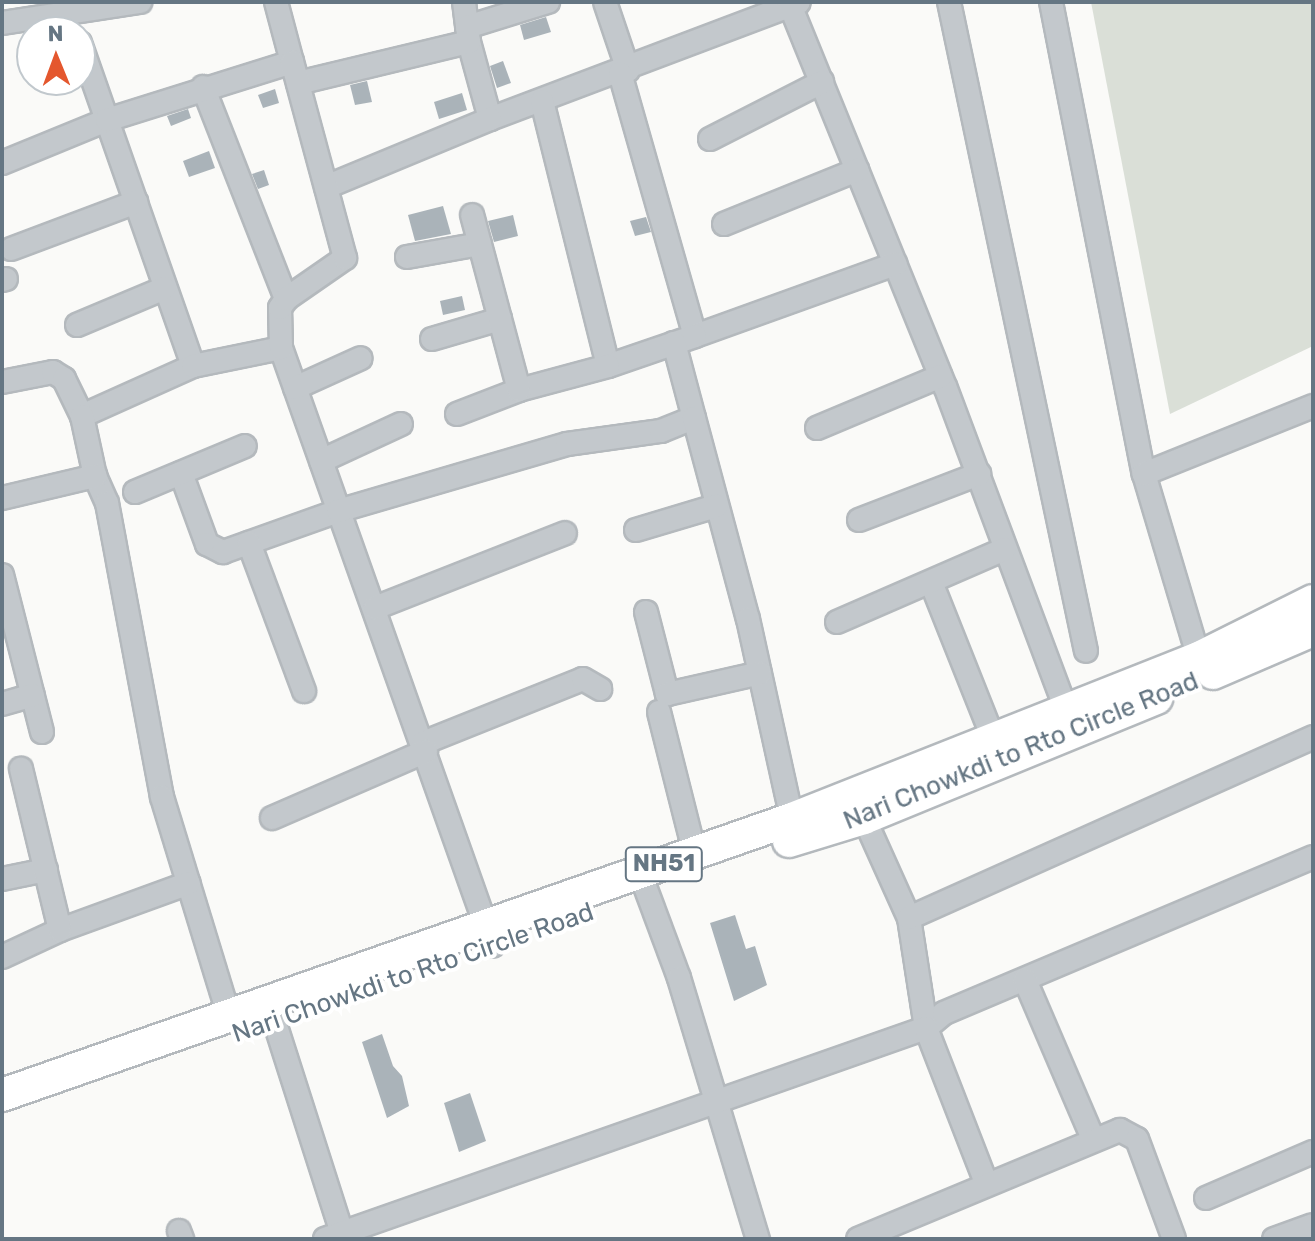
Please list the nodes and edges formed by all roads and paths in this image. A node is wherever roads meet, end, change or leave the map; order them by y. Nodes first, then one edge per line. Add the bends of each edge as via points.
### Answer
1 (140, 2) edge
2 (276, 2) edge
3 (464, 2) edge
4 (548, 2) edge
5 (605, 2) edge
6 (949, 2) edge
7 (1051, 2) edge
8 (794, 3) edge
9 (108, 5) edge
10 (760, 8) edge
11 (87, 16) edge
12 (468, 34) junction
13 (624, 71) junction
14 (295, 72) junction
15 (822, 82) junction
16 (203, 87) junction
17 (96, 89) edge
18 (542, 101) junction
19 (490, 119) junction
20 (107, 120) junction
21 (710, 139) dead end
22 (2, 163) edge
23 (857, 170) junction
24 (326, 187) junction
25 (136, 202) junction
26 (472, 215) dead end
27 (724, 224) dead end
28 (480, 244) junction
29 (11, 249) dead end
30 (407, 257) dead end
31 (895, 264) junction
32 (165, 288) junction
33 (286, 299) junction
34 (500, 319) junction
35 (77, 325) dead end
36 (432, 339) dead end
37 (685, 339) junction
38 (281, 348) junction
39 (361, 358) dead end
40 (193, 366) junction
41 (608, 366) junction
42 (941, 376) junction
43 (2, 382) edge
44 (295, 388) junction
45 (519, 390) junction
46 (1313, 406) edge
47 (457, 414) dead end
48 (82, 416) junction
49 (694, 418) junction
50 (401, 424) dead end
51 (817, 428) dead end
52 (245, 446) dead end
53 (321, 461) junction
54 (181, 473) junction
55 (979, 474) junction
56 (1144, 474) junction
57 (95, 476) junction
58 (135, 492) dead end
59 (2, 498) edge
60 (716, 506) junction
61 (338, 511) junction
62 (859, 520) dead end
63 (636, 530) dead end
64 (565, 533) dead end
65 (249, 543) junction
66 (1005, 549) junction
67 (2, 575) edge
68 (931, 582) junction
69 (1313, 601) edge
70 (375, 608) junction
71 (646, 612) dead end
72 (837, 622) dead end
73 (1313, 630) edge
74 (1086, 651) dead end
75 (1199, 658) junction
76 (760, 673) junction
77 (600, 689) dead end
78 (304, 691) dead end
79 (33, 695) junction
80 (2, 704) edge
81 (659, 712) dead end
82 (1071, 722) junction
83 (42, 732) dead end
84 (1313, 737) edge
85 (994, 740) junction
86 (425, 747) junction
87 (21, 769) dead end
88 (272, 818) dead end
89 (864, 818) junction
90 (792, 819) junction
91 (695, 854) junction
92 (1313, 857) edge
93 (46, 870) junction
94 (2, 879) edge
95 (189, 883) junction
96 (643, 883) junction
97 (909, 918) junction
98 (60, 930) junction
99 (490, 937) junction
100 (2, 957) edge
101 (1025, 980) junction
102 (229, 1016) junction
103 (274, 1020) junction
104 (926, 1028) junction
105 (2, 1095) edge
106 (714, 1099) junction
107 (2, 1118) edge
108 (1093, 1139) junction
109 (1313, 1152) edge
110 (986, 1183) junction
111 (1206, 1198) dead end
112 (1313, 1225) edge
113 (337, 1237) edge
114 (758, 1239) edge
115 (858, 1239) edge
116 (1174, 1239) edge
117 (1274, 1239) edge

1 - 9 street
2 - 14 street
3 - 12 street
4 - 12 street
5 - 13 street
6 - 74 street
7 - 56 street
8 - 10 street
8 - 15 street
9 - 11 street
10 - 13 street
12 - 14 street
12 - 19 street
13 - 18 street
13 - 37 street
14 - 16 street
14 - 24 street
15 - 21 street
15 - 23 street
16 - 20 street
16 - 33 street
17 - 20 street
18 - 19 street
18 - 41 street
19 - 24 street
20 - 22 street
20 - 25 street
23 - 27 street
23 - 31 street
24 - 33 street via 345,258
25 - 29 street
25 - 32 street
26 - 28 street
28 - 30 street
28 - 34 street
31 - 37 street
31 - 42 street
32 - 35 street
32 - 40 street
33 - 38 street via 280,308
34 - 36 street
34 - 45 street
37 - 41 street
37 - 49 street
38 - 40 street
38 - 44 street
39 - 44 street
40 - 48 street
41 - 45 street
42 - 51 street
42 - 55 street
43 - 48 street via 53,372 64,379
44 - 53 street
45 - 47 street
46 - 56 street
48 - 57 street
49 - 60 street
49 - 61 street via 661,431 567,444
50 - 53 street
52 - 54 street
53 - 61 street
54 - 58 street
54 - 65 street via 210,549 223,552
55 - 62 street
55 - 66 street
56 - 75 street
57 - 59 street
57 - 95 street via 107,503 162,797
60 - 63 street
60 - 76 street
61 - 65 street
61 - 70 street
64 - 70 street
65 - 78 street
66 - 68 street
66 - 82 street
67 - 79 street
68 - 72 street
68 - 85 street
69 - 75 highway, NH51
70 - 86 street
71 - 76 street via 667,694
73 - 82 highway, Nari Chowkdi to Rto Circle Road / NH51
75 - 82 highway, NH51
76 - 90 street
77 - 86 street via 583,679
79 - 80 street
79 - 83 street
81 - 91 street
82 - 85 highway, NH51
82 - 89 highway, Nari Chowkdi to Rto Circle Road / NH51
84 - 97 street
85 - 90 highway, NH51
86 - 88 street
86 - 99 street
87 - 93 street
89 - 96 highway, Nari Chowkdi to Rto Circle Road / NH51
89 - 97 street
90 - 91 highway, NH51
91 - 96 highway, NH51
92 - 101 street
93 - 94 street
93 - 98 street
95 - 98 street
95 - 102 street
96 - 99 highway, Nari Chowkdi to Rto Circle Road / NH51
96 - 106 street via 679,978
97 - 104 street
98 - 100 street
99 - 102 highway, NH51
99 - 103 highway, Nari Chowkdi to Rto Circle Road / NH51
101 - 104 street via 944,1013
101 - 108 street
102 - 105 highway, NH51
103 - 107 highway, Nari Chowkdi to Rto Circle Road / NH51
103 - 113 street
104 - 106 street
104 - 110 street
106 - 113 street
106 - 114 street
108 - 110 street
108 - 116 street via 1120,1130 1137,1139
109 - 111 street
110 - 115 street
112 - 117 street

